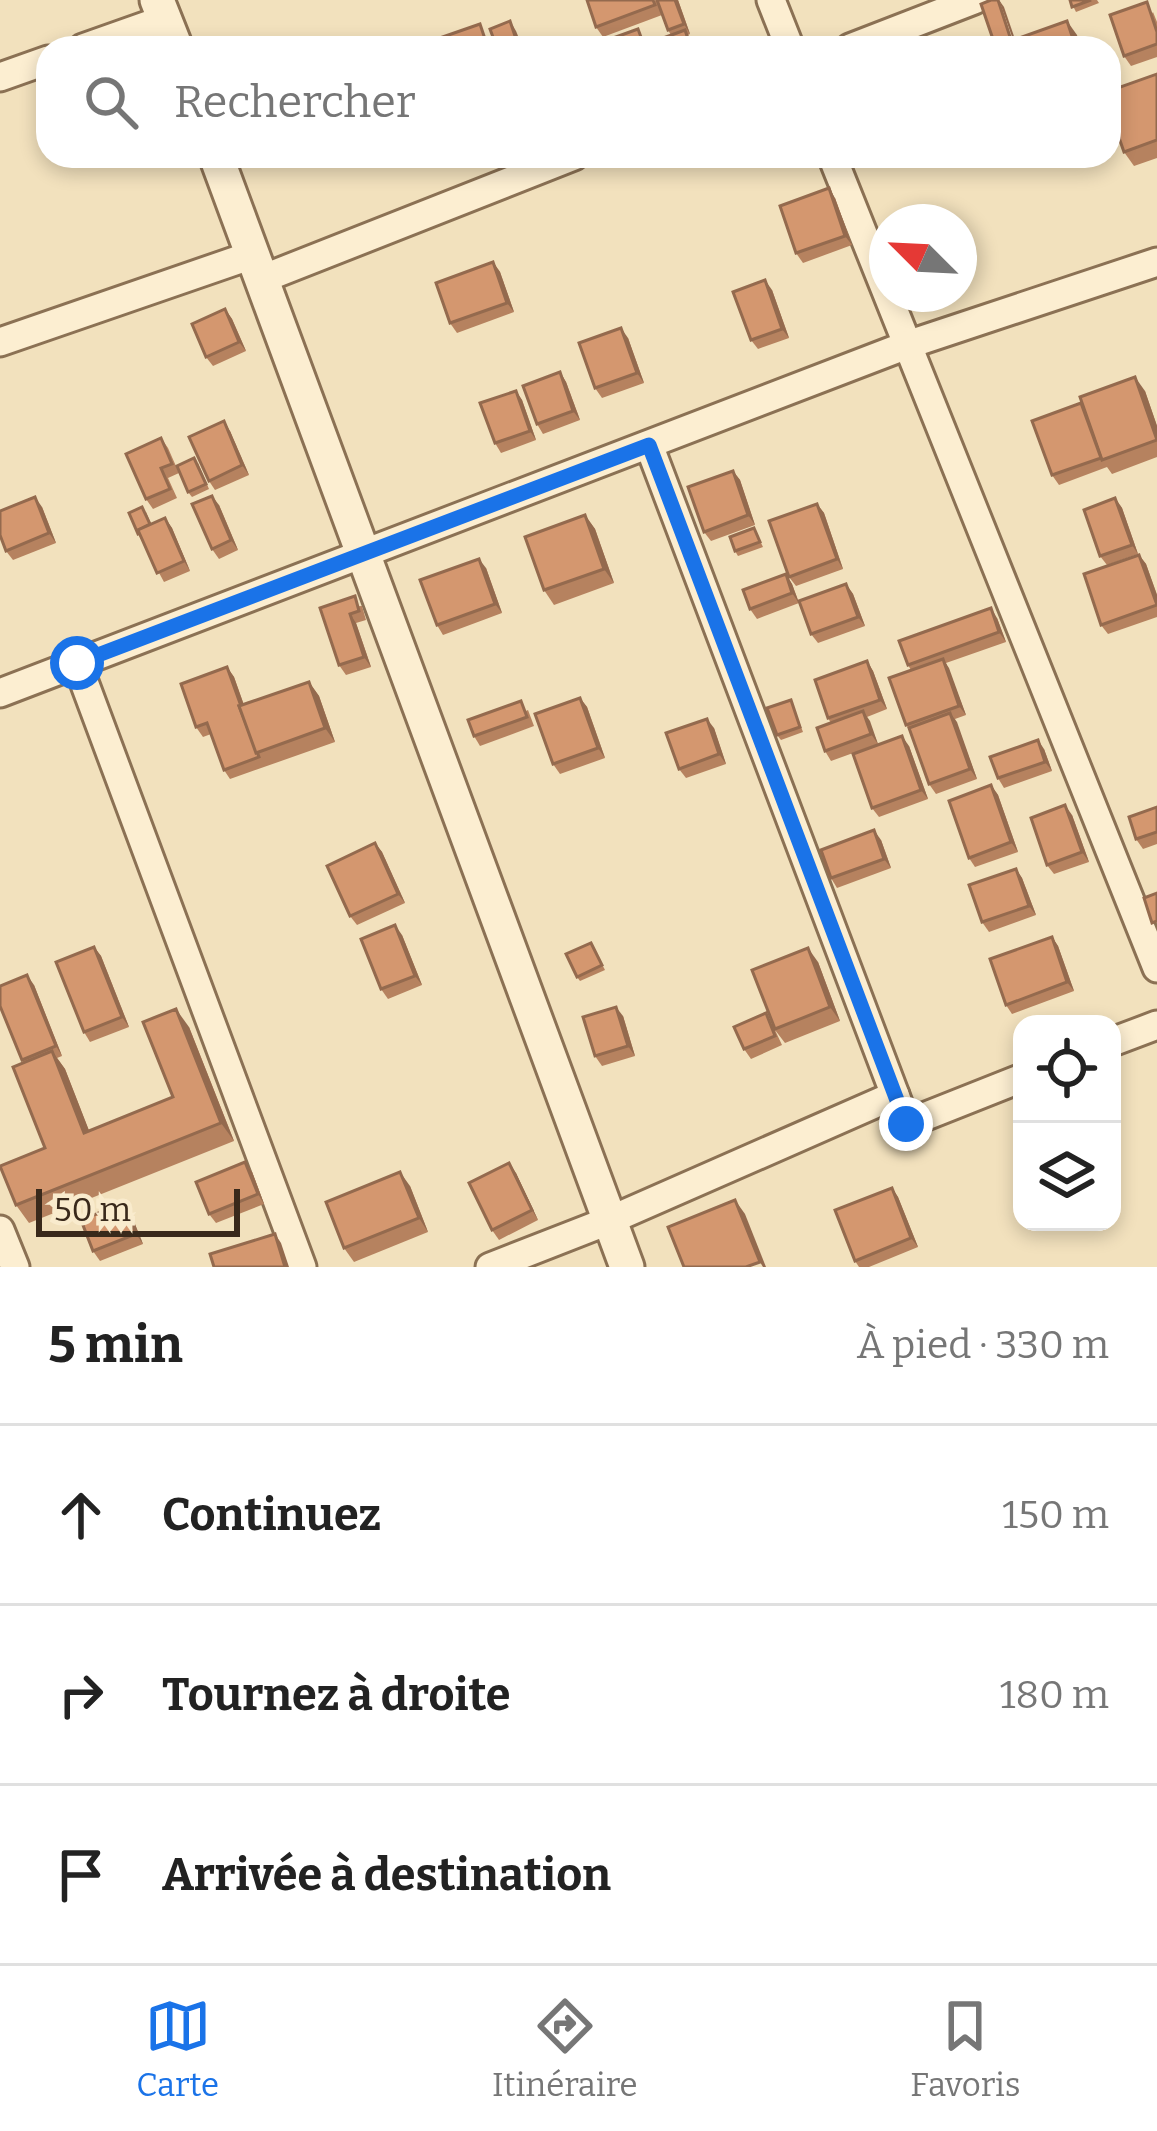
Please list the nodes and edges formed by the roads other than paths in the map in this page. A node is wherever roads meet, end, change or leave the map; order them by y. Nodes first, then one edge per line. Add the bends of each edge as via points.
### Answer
1 (771, 0) edge
2 (974, 0) edge
3 (168, 15) edge
4 (114, 36) edge
5 (785, 36) edge
6 (881, 36) edge
7 (36, 64) edge
8 (0, 77) edge
9 (220, 168) edge
10 (540, 168) edge
11 (837, 168) edge
12 (1157, 262) edge
13 (257, 267) junction
14 (0, 342) edge
15 (907, 345) junction
16 (649, 445) junction
17 (364, 554) junction
18 (77, 663) junction
19 (0, 693) edge
20 (1157, 968) edge
21 (1157, 1025) edge
22 (1121, 1039) edge
23 (1013, 1082) edge
24 (895, 1095) junction
25 (608, 1221) junction
26 (0, 1230) edge
27 (15, 1267) edge
28 (302, 1267) edge
29 (490, 1267) edge
30 (627, 1267) edge

1 - 5 street
2 - 6 street
3 - 4 street
7 - 8 street
9 - 13 street
10 - 13 street
11 - 15 street
12 - 15 street
13 - 14 street
13 - 17 street
15 - 16 street
15 - 20 street
16 - 17 street
16 - 24 street
17 - 18 street
17 - 25 street
18 - 19 street
18 - 28 street
21 - 22 street
23 - 24 street via 906,1124
24 - 25 street
25 - 29 street
25 - 30 street
26 - 27 street

